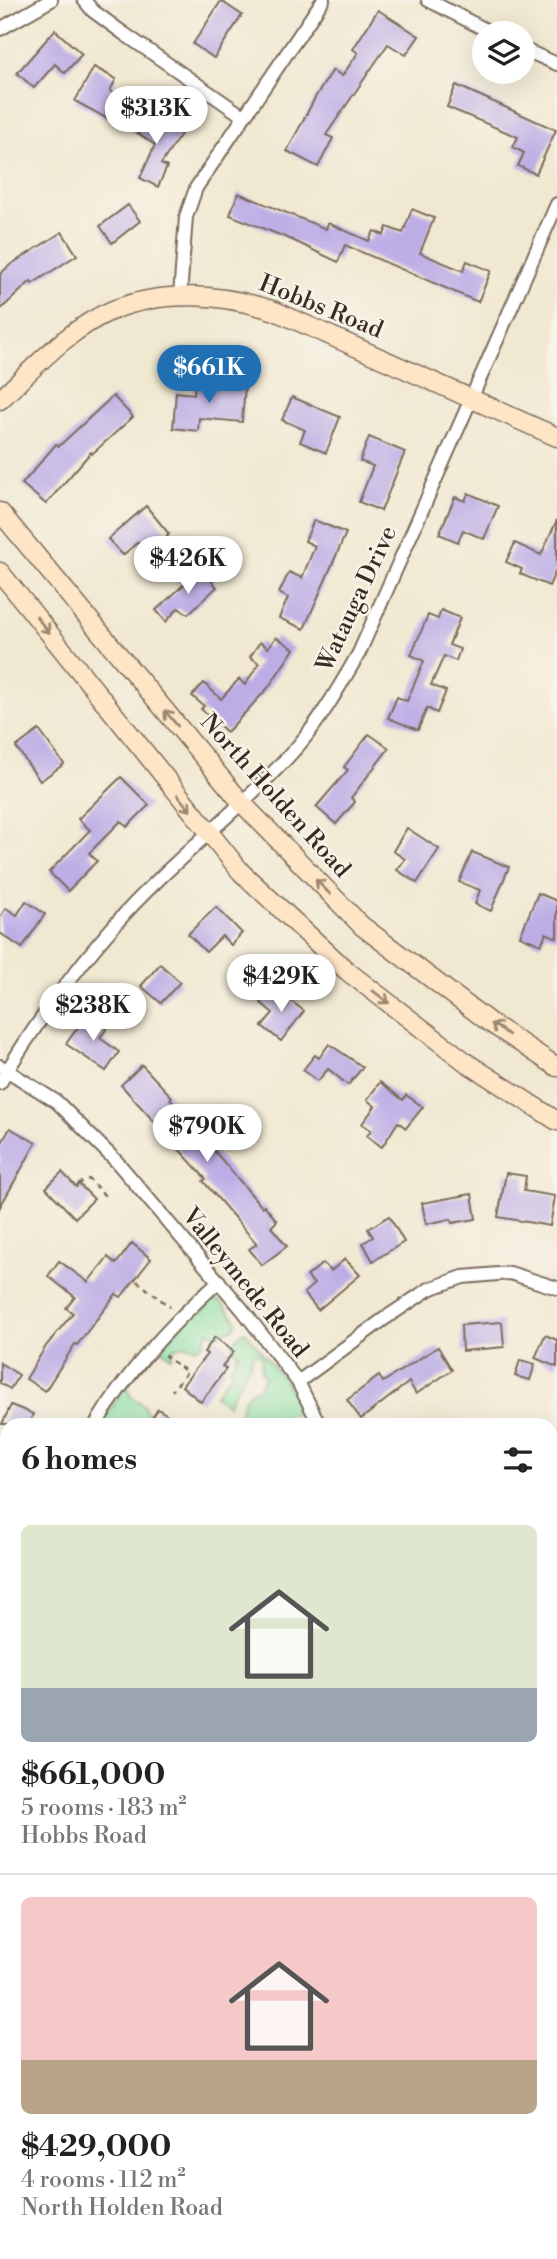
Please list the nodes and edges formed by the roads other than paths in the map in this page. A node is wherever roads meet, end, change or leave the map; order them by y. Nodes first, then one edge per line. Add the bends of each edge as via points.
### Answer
1 (51, 0) edge
2 (84, 0) edge
3 (323, 0) edge
4 (428, 0) edge
5 (472, 23) edge
6 (0, 29) edge
7 (535, 54) edge
8 (557, 64) edge
9 (243, 116) junction
10 (557, 204) edge
11 (180, 296) junction
12 (470, 398) junction
13 (0, 400) edge
14 (557, 437) edge
15 (0, 512) edge
16 (0, 572) edge
17 (241, 802) junction
18 (208, 832) junction
19 (557, 1067) edge
20 (4, 1068) edge
21 (0, 1083) edge
22 (557, 1121) edge
23 (219, 1281) junction
24 (557, 1288) edge
25 (298, 1382) junction
26 (100, 1418) edge
27 (316, 1418) edge

1 - 6 street
2 - 9 street via 123,33
3 - 9 street
4 - 5 street
7 - 8 street
9 - 11 street via 196,188 186,217
10 - 12 street, Watauga Drive
11 - 12 main road, Hobbs Road via 215,297 275,311
11 - 13 main road, Hobbs Road via 111,311 82,328
12 - 14 main road, Hobbs Road
12 - 17 street, Watauga Drive via 359,653 300,744
17 -> 15 main road, North Holden Road
16 -> 18 main road
17 - 18 street, Watauga Drive
19 -> 17 main road, North Holden Road via 362,926
18 - 20 street, Watauga Drive via 112,928
18 -> 22 main road via 241,872 347,971 467,1063
20 - 21 street, Watauga Drive
20 - 23 street, Valleymede Road via 57,1102 117,1162
23 - 25 street, Valleymede Road
23 - 26 street via 136,1364
24 - 25 street via 510,1273 463,1277 429,1289
25 - 27 street, Valleymede Road

